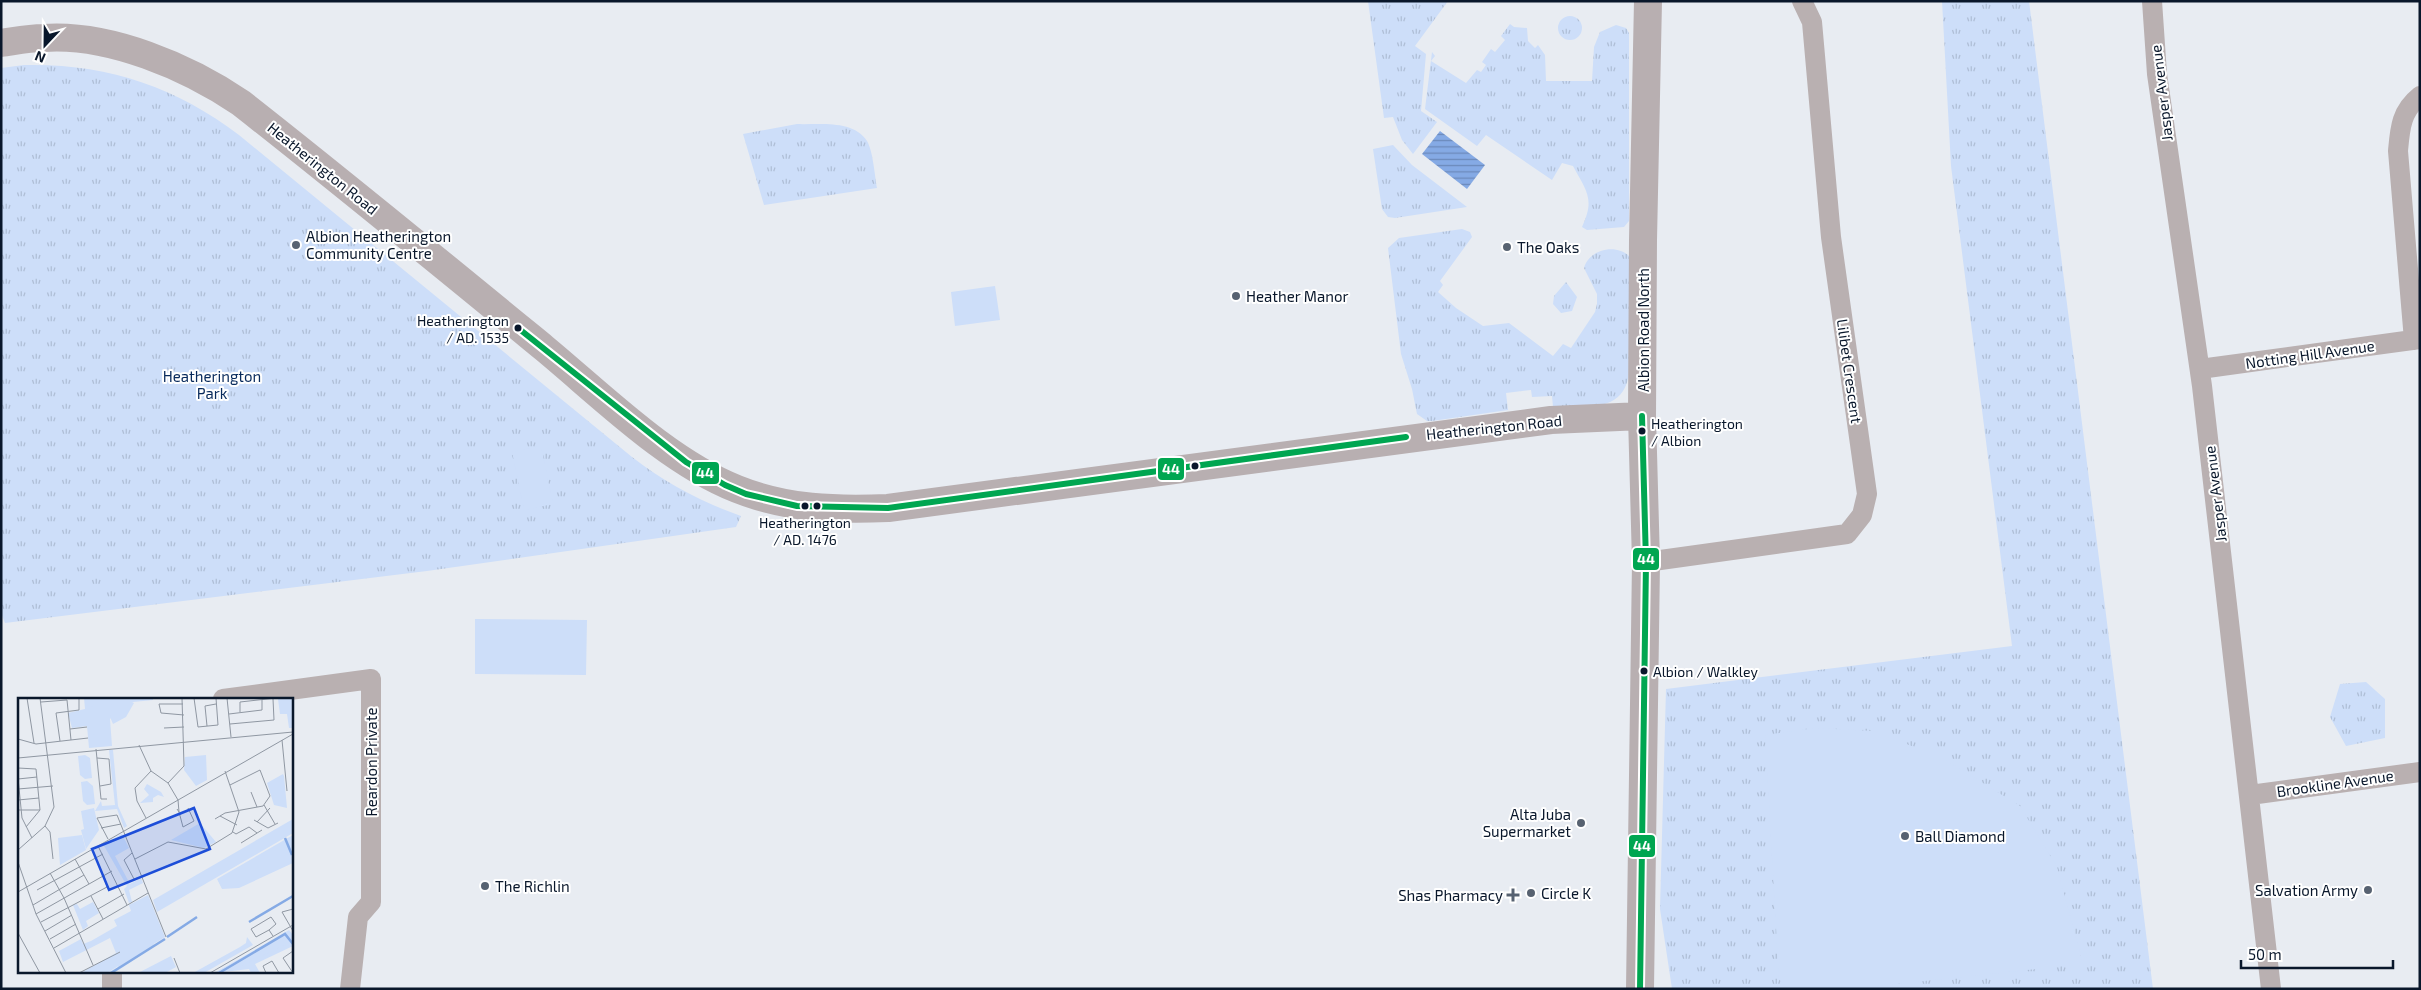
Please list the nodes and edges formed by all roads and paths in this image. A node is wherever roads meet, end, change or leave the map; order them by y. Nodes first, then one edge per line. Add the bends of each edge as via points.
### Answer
1 (1648, 1) edge
2 (1802, 1) edge
3 (2152, 1) edge
4 (1, 43) edge
5 (2420, 96) edge
6 (2417, 339) edge
7 (2200, 369) junction
8 (1642, 416) junction
9 (1646, 562) junction
10 (231, 698) edge
11 (2420, 772) edge
12 (2250, 795) junction
13 (112, 972) edge
14 (112, 989) edge
15 (350, 989) edge
16 (1640, 989) edge
17 (2271, 989) edge

1 - 8 street, Albion Road North
2 - 9 street, Lilibet Crescent via 1812,22 1831,237 1867,494 1862,516 1847,534
3 - 7 street, Jasper Avenue via 2157,74
4 - 8 street, Heatherington Road via 45,37 93,41 184,69 212,83 438,260 666,449 708,475 765,500 838,510 888,508 1551,420
5 - 6 street via 2408,105 2400,124 2398,151
6 - 7 street, Notting Hill Avenue
7 - 12 street, Jasper Avenue
8 - 9 street, Albion Road North
9 - 16 street, Albion Road North
10 - 15 street, Reardon Private via 371,680 370,902 358,917
11 - 12 street, Brookline Avenue
12 - 17 street, Jasper Avenue
13 - 14 street

